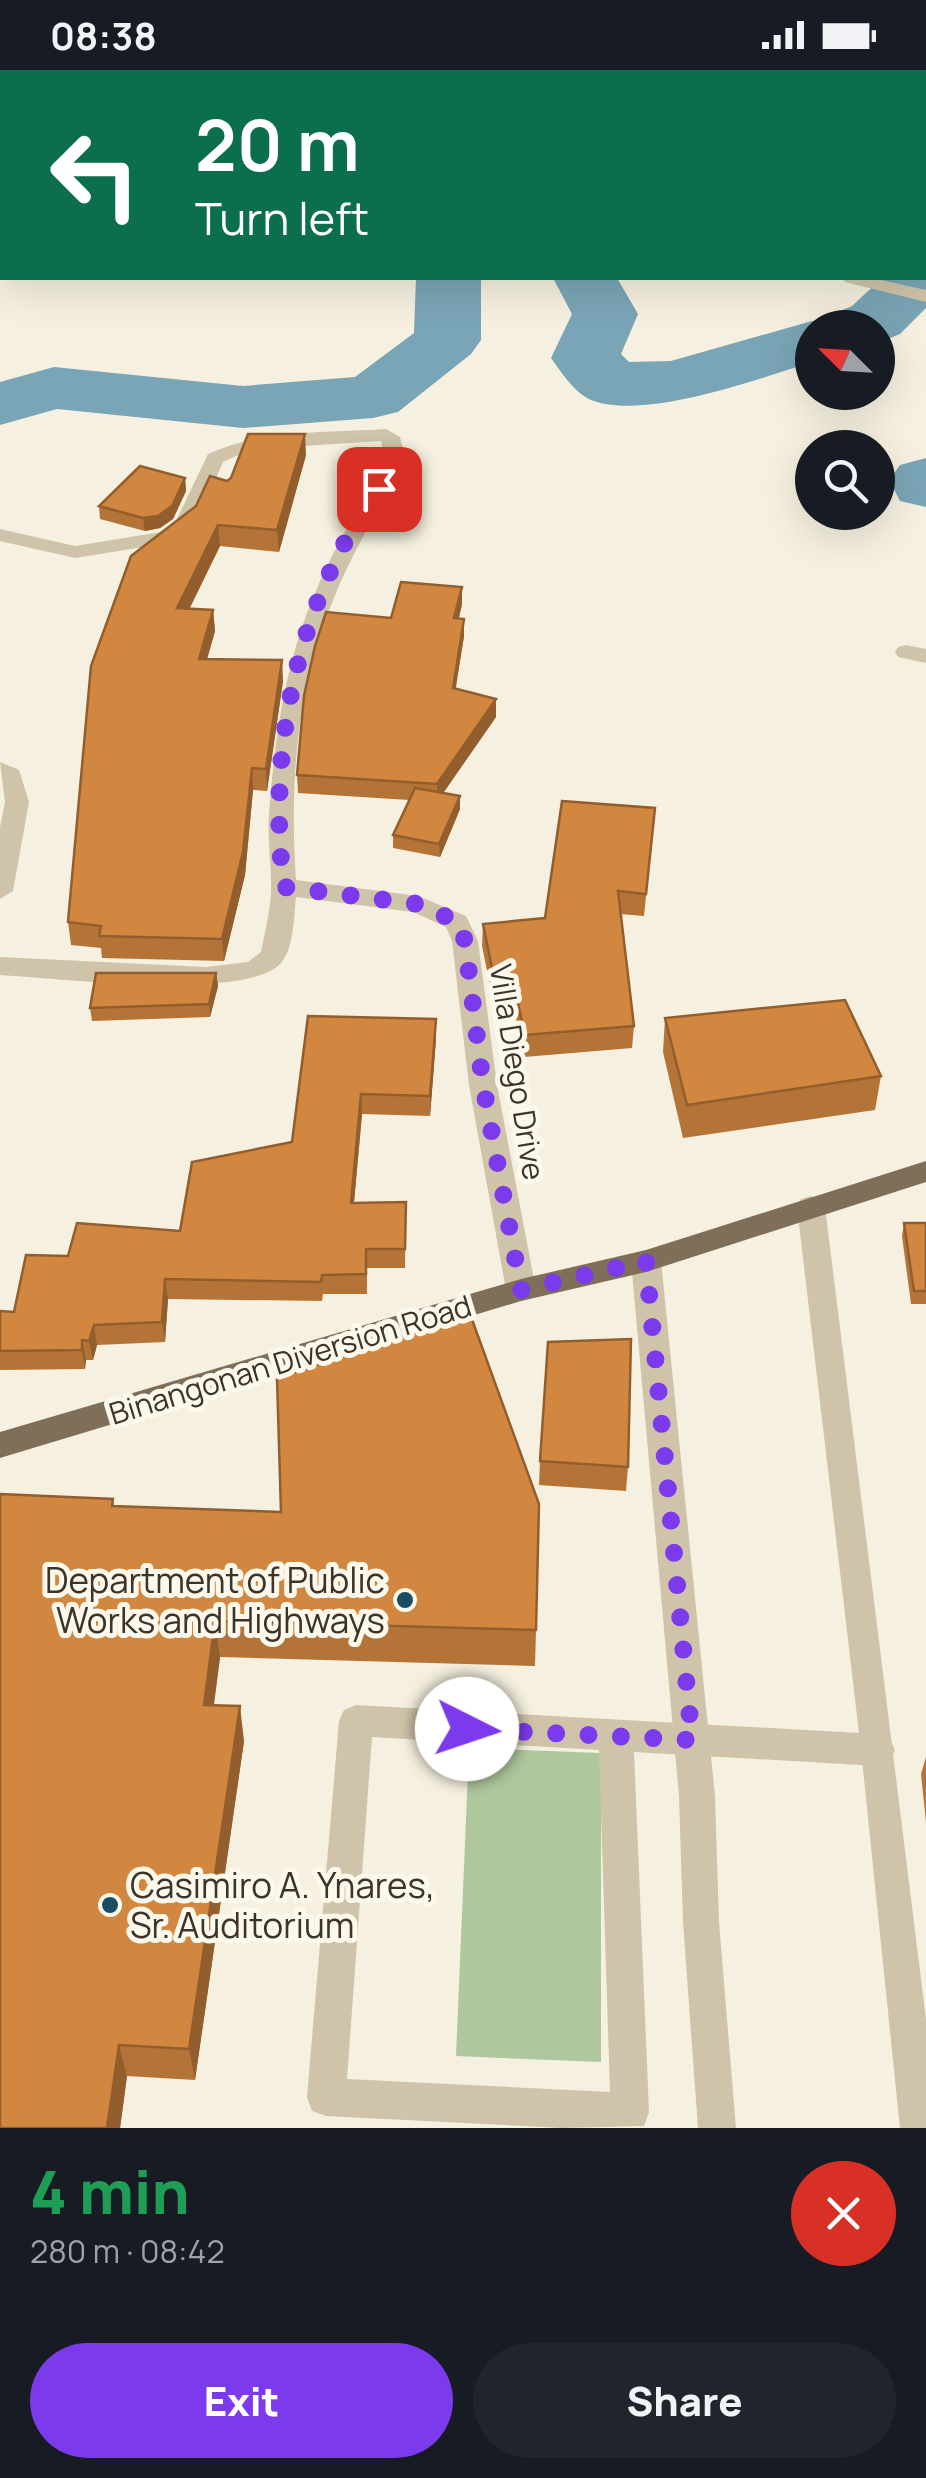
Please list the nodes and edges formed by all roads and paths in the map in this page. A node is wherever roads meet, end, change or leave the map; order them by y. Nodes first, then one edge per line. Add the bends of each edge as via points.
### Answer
1 (859, 280) edge
2 (926, 296) edge
3 (0, 535) edge
4 (0, 769) edge
5 (284, 887) junction
6 (0, 892) edge
7 (0, 966) edge
8 (926, 1171) edge
9 (810, 1207) junction
10 (646, 1261) junction
11 (521, 1290) junction
12 (0, 1445) edge
13 (616, 1738) junction
14 (692, 1740) junction
15 (878, 1750) junction
16 (920, 2112) edge
17 (717, 2128) edge

1 - 2 street
3 - 5 street via 75,552 167,537 185,524 222,452 272,442 390,438 396,466 324,580 302,651 285,745 279,850
4 - 6 street via 11,775 16,802
5 - 7 street via 273,956 254,970 206,976
5 - 11 street, Villa Diego Drive via 418,904 458,922
8 - 9 main road, Binangonan Diversion Road
9 - 10 main road, Binangonan Diversion Road
9 - 15 street
10 - 11 main road, Binangonan Diversion Road
10 - 14 street
11 - 12 main road, Binangonan Diversion Road
13 - 13 street via 356,1721 326,2098 630,2112
13 - 14 street
14 - 15 street
14 - 17 street
15 - 16 street

